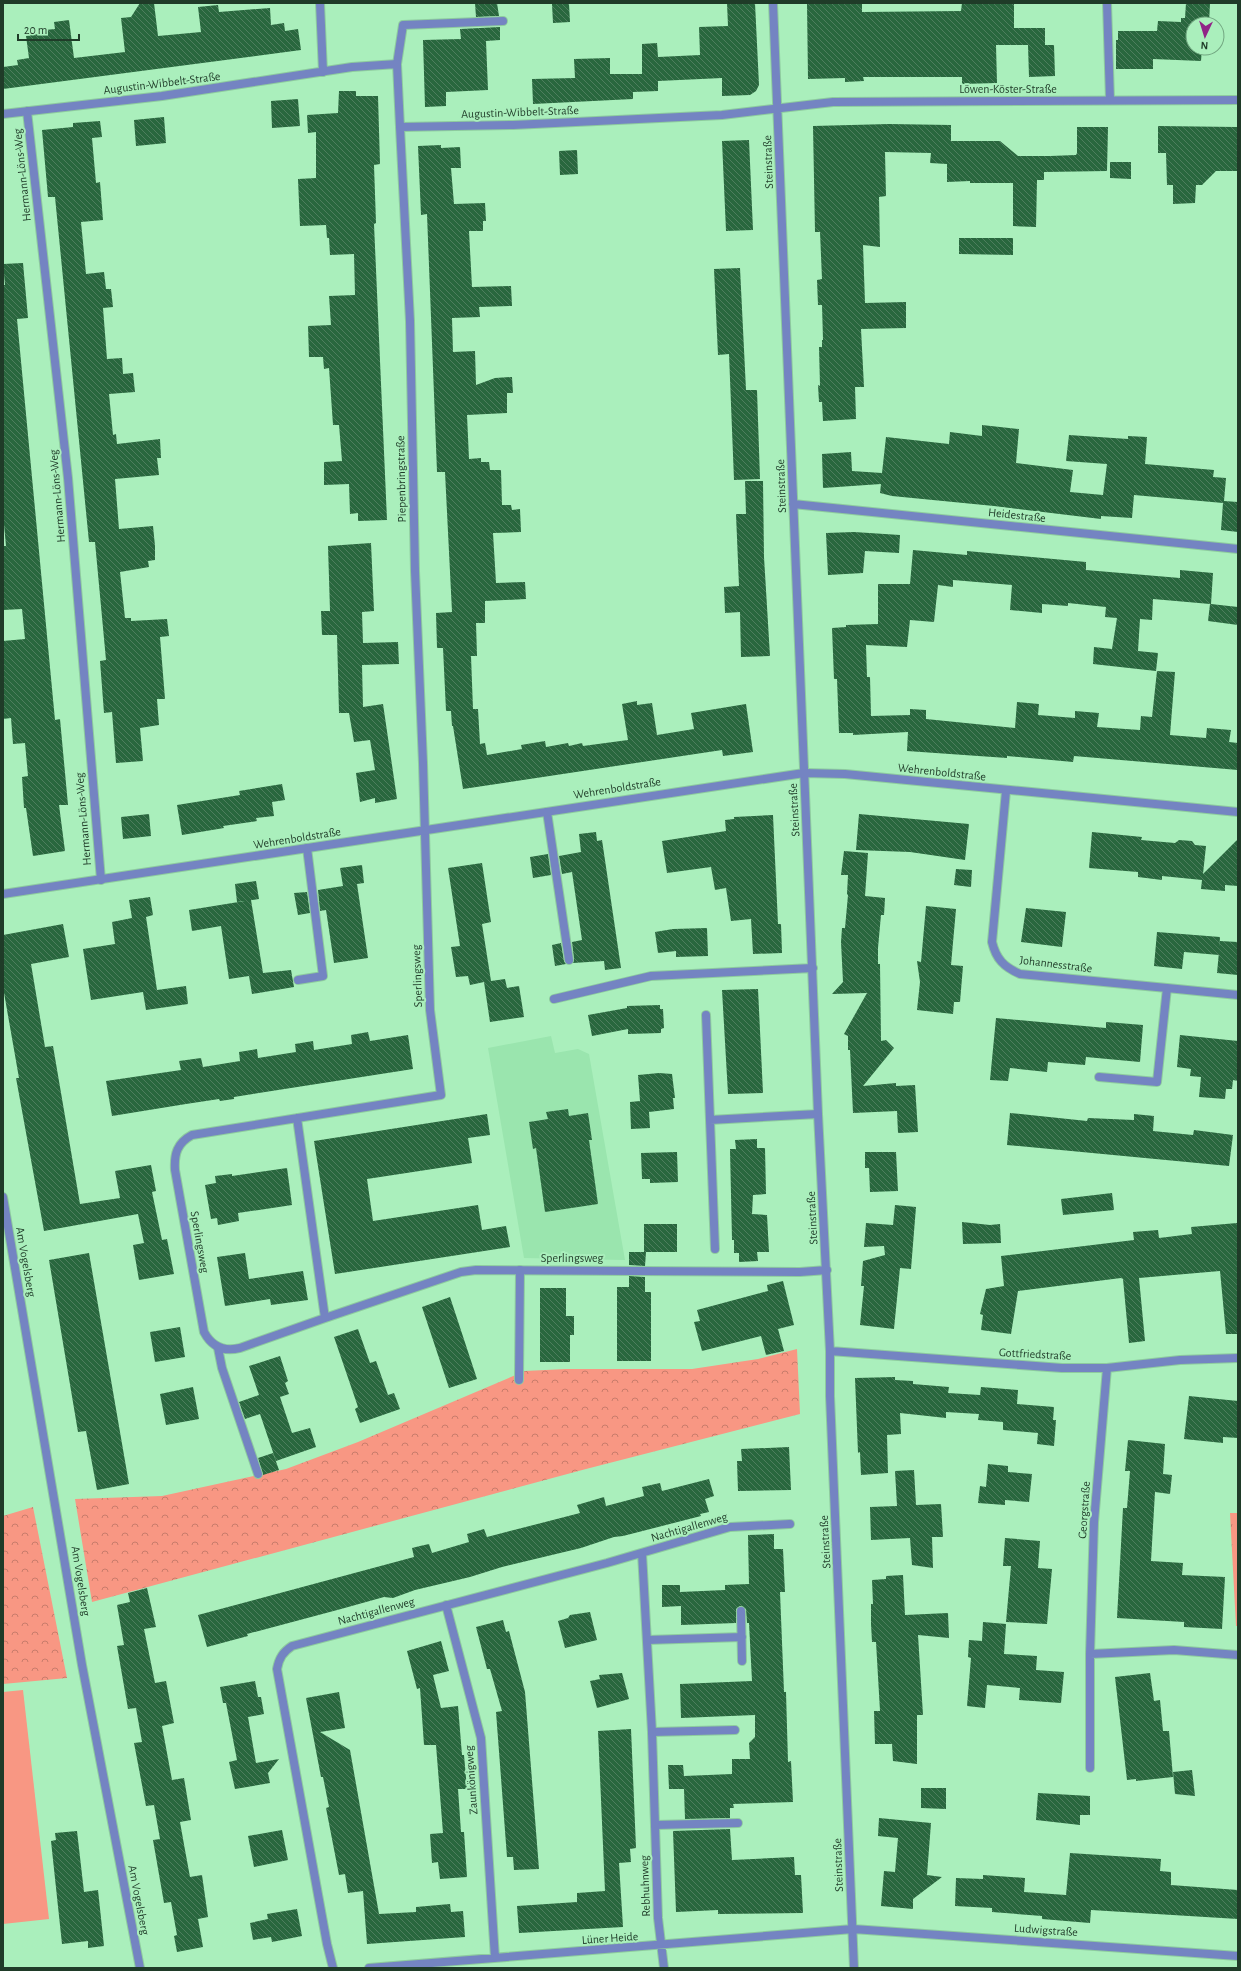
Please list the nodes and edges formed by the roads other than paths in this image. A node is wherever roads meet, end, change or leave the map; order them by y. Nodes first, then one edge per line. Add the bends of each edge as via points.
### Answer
1 (320, 3) edge
2 (773, 3) edge
3 (1106, 3) edge
4 (503, 21) dead end
5 (397, 64) junction
6 (323, 72) junction
7 (1110, 100) junction
8 (1238, 100) edge
9 (778, 107) junction
10 (27, 111) junction
11 (3, 114) edge
12 (400, 127) junction
13 (793, 504) junction
14 (1238, 549) edge
15 (804, 773) junction
16 (1006, 790) junction
17 (547, 812) junction
18 (1238, 812) edge
19 (425, 830) junction
20 (307, 848) junction
21 (101, 880) junction
22 (3, 894) edge
23 (569, 960) dead end
24 (813, 968) junction
25 (298, 980) dead end
26 (1167, 988) junction
27 (1238, 995) edge
28 (554, 999) dead end
29 (706, 1015) dead end
30 (1099, 1076) dead end
31 (818, 1114) junction
32 (297, 1118) junction
33 (710, 1120) junction
34 (3, 1197) edge
35 (715, 1248) dead end
36 (520, 1270) junction
37 (827, 1270) junction
38 (325, 1318) junction
39 (218, 1348) junction
40 (830, 1351) junction
41 (1238, 1358) edge
42 (1107, 1368) junction
43 (519, 1380) dead end
44 (258, 1474) dead end
45 (790, 1524) dead end
46 (642, 1553) junction
47 (446, 1605) junction
48 (741, 1611) dead end
49 (742, 1637) junction
50 (647, 1640) junction
51 (1090, 1654) junction
52 (1238, 1655) edge
53 (742, 1661) dead end
54 (735, 1730) dead end
55 (652, 1732) junction
56 (1090, 1768) dead end
57 (738, 1822) dead end
58 (655, 1825) junction
59 (853, 1929) junction
60 (662, 1945) junction
61 (1238, 1956) edge
62 (495, 1958) junction
63 (140, 1968) edge
64 (333, 1968) edge
65 (369, 1968) edge
66 (664, 1968) edge
67 (854, 1968) edge

1 - 6 street
2 - 9 street, Steinstraße
3 - 7 street
4 - 5 street via 403,25
5 - 6 street, Augustin-Wibbelt-Straße
5 - 12 street
6 - 10 street, Augustin-Wibbelt-Straße via 170,95
7 - 8 street, Löwen-Köster-Straße
7 - 9 street, Löwen-Köster-Straße via 833,102
9 - 12 street, Augustin-Wibbelt-Straße via 722,114 513,125
9 - 13 street, Steinstraße
10 - 11 street, Augustin-Wibbelt-Straße
10 - 21 street, Hermann-Löns-Weg via 68,478
12 - 19 street, Piepenbringstraße via 410,321 415,572
13 - 14 street, Heidestraße
13 - 15 street, Steinstraße
15 - 16 street, Wehrenboldstraße via 845,774
15 - 17 street, Wehrenboldstraße
15 - 24 street, Steinstraße
16 - 18 street, Wehrenboldstraße
16 - 26 street, Johannesstraße via 992,942 994,953 1000,962 1020,974
17 - 19 street, Wehrenboldstraße
17 - 23 street
19 - 20 street, Wehrenboldstraße
19 - 32 street, Sperlingsweg via 430,1010 441,1094
20 - 21 street, Wehrenboldstraße
20 - 25 street via 322,976
21 - 22 street, Wehrenboldstraße
24 - 28 street via 651,976
24 - 31 street, Steinstraße
26 - 27 street, Johannesstraße
26 - 30 street via 1157,1082
29 - 33 street
31 - 33 street
31 - 37 street, Steinstraße
32 - 38 street
32 - 39 street, Sperlingsweg via 192,1135 176,1150 175,1170 204,1332
33 - 35 street
34 - 63 street, Am Vogelsberg via 82,1665
36 - 37 street, Sperlingsweg
36 - 38 street, Sperlingsweg via 461,1272
36 - 43 street
37 - 40 street, Steinstraße
38 - 39 street, Sperlingsweg via 240,1348
39 - 44 street via 222,1368
40 - 42 street, Gottfriedstraße via 1062,1368
40 - 59 street, Steinstraße
41 - 42 street, Gottfriedstraße via 1180,1360
42 - 51 street, Georgstraße via 1094,1522
45 - 46 street, Nachtigallenweg via 730,1527
46 - 47 street, Nachtigallenweg
46 - 50 street, Rebhuhnweg
47 - 62 street, Zaunkönigweg via 481,1738
47 - 64 street, Nachtigallenweg via 292,1646 278,1661 277,1669
48 - 49 street
49 - 50 street
49 - 53 street
50 - 55 street, Rebhuhnweg
51 - 52 street via 1174,1650
51 - 56 street, Georgstraße
54 - 55 street
55 - 58 street, Rebhuhnweg
57 - 58 street
58 - 60 street, Rebhuhnweg via 658,1918
59 - 60 street, Lüner Heide
59 - 61 street, Ludwigstraße
59 - 67 street, Steinstraße
60 - 62 street, Lüner Heide
60 - 66 street, Rebhuhnweg
62 - 65 street, Lüner Heide

